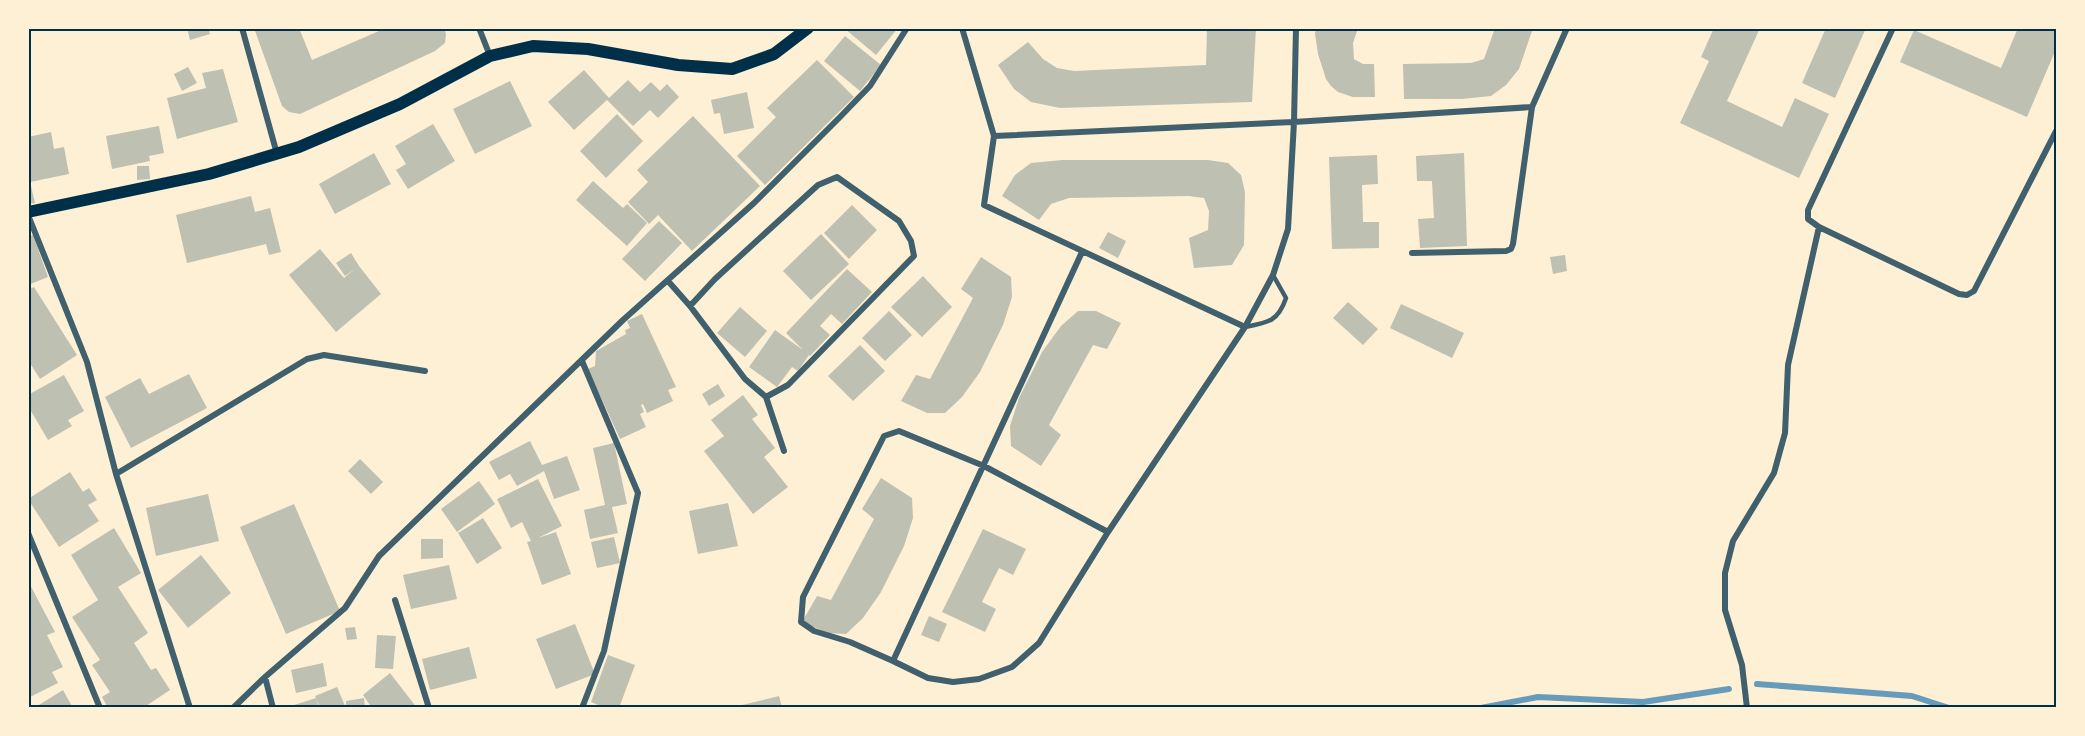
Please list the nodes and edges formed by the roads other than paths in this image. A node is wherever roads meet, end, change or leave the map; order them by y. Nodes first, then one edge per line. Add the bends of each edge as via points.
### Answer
1 (242, 28) edge
2 (479, 28) edge
3 (808, 28) edge
4 (907, 28) edge
5 (962, 28) edge
6 (1296, 28) edge
7 (1567, 28) edge
8 (1893, 28) edge
9 (490, 56) junction
10 (1532, 107) junction
11 (1294, 122) junction
12 (2056, 131) edge
13 (994, 136) junction
14 (277, 153) junction
15 (28, 214) edge
16 (1819, 227) junction
17 (1082, 252) junction
18 (1412, 253) dead end
19 (1274, 275) junction
20 (668, 281) junction
21 (690, 306) junction
22 (1245, 327) junction
23 (582, 361) junction
24 (425, 371) dead end
25 (766, 397) junction
26 (784, 451) dead end
27 (984, 466) junction
28 (116, 474) junction
29 (1108, 532) junction
30 (28, 533) edge
31 (395, 600) dead end
32 (893, 661) junction
33 (265, 677) junction
34 (100, 708) edge
35 (190, 708) edge
36 (233, 708) edge
37 (273, 708) edge
38 (429, 708) edge
39 (582, 708) edge
40 (1747, 708) edge

1 - 14 street
2 - 9 street
3 - 9 main road via 774,54 732,69 533,46
4 - 20 street via 870,86 754,203
5 - 13 street
6 - 11 street
7 - 10 street
8 - 16 street via 1808,210 1808,219
9 - 14 main road via 400,104
10 - 11 street
10 - 18 street via 1511,249
11 - 13 street
11 - 19 street via 1288,229
12 - 16 street via 1974,291 1967,295
13 - 17 street via 984,205
14 - 15 main road via 209,174
15 - 28 street via 87,362
16 - 40 street via 1788,365 1785,433 1774,473 1732,541 1725,573 1725,610 1742,665
17 - 22 street
17 - 27 street
19 - 22 street
19 - 22 lane via 1286,298 1282,309 1270,322
20 - 21 street
20 - 23 street
21 - 25 street via 745,379
21 - 25 street via 819,185 837,177 899,221 911,241 914,256 788,385
22 - 29 street
23 - 33 street via 379,556 345,608
23 - 39 street via 638,493 604,651
24 - 28 street via 324,355 307,359
25 - 26 street
27 - 29 street
27 - 32 street
27 - 32 street via 898,431 885,436 803,597 801,622 806,628
28 - 35 street
29 - 32 street via 1039,643 1012,667 979,679 953,682 928,678
30 - 34 street
31 - 38 street
33 - 36 street
33 - 37 street

